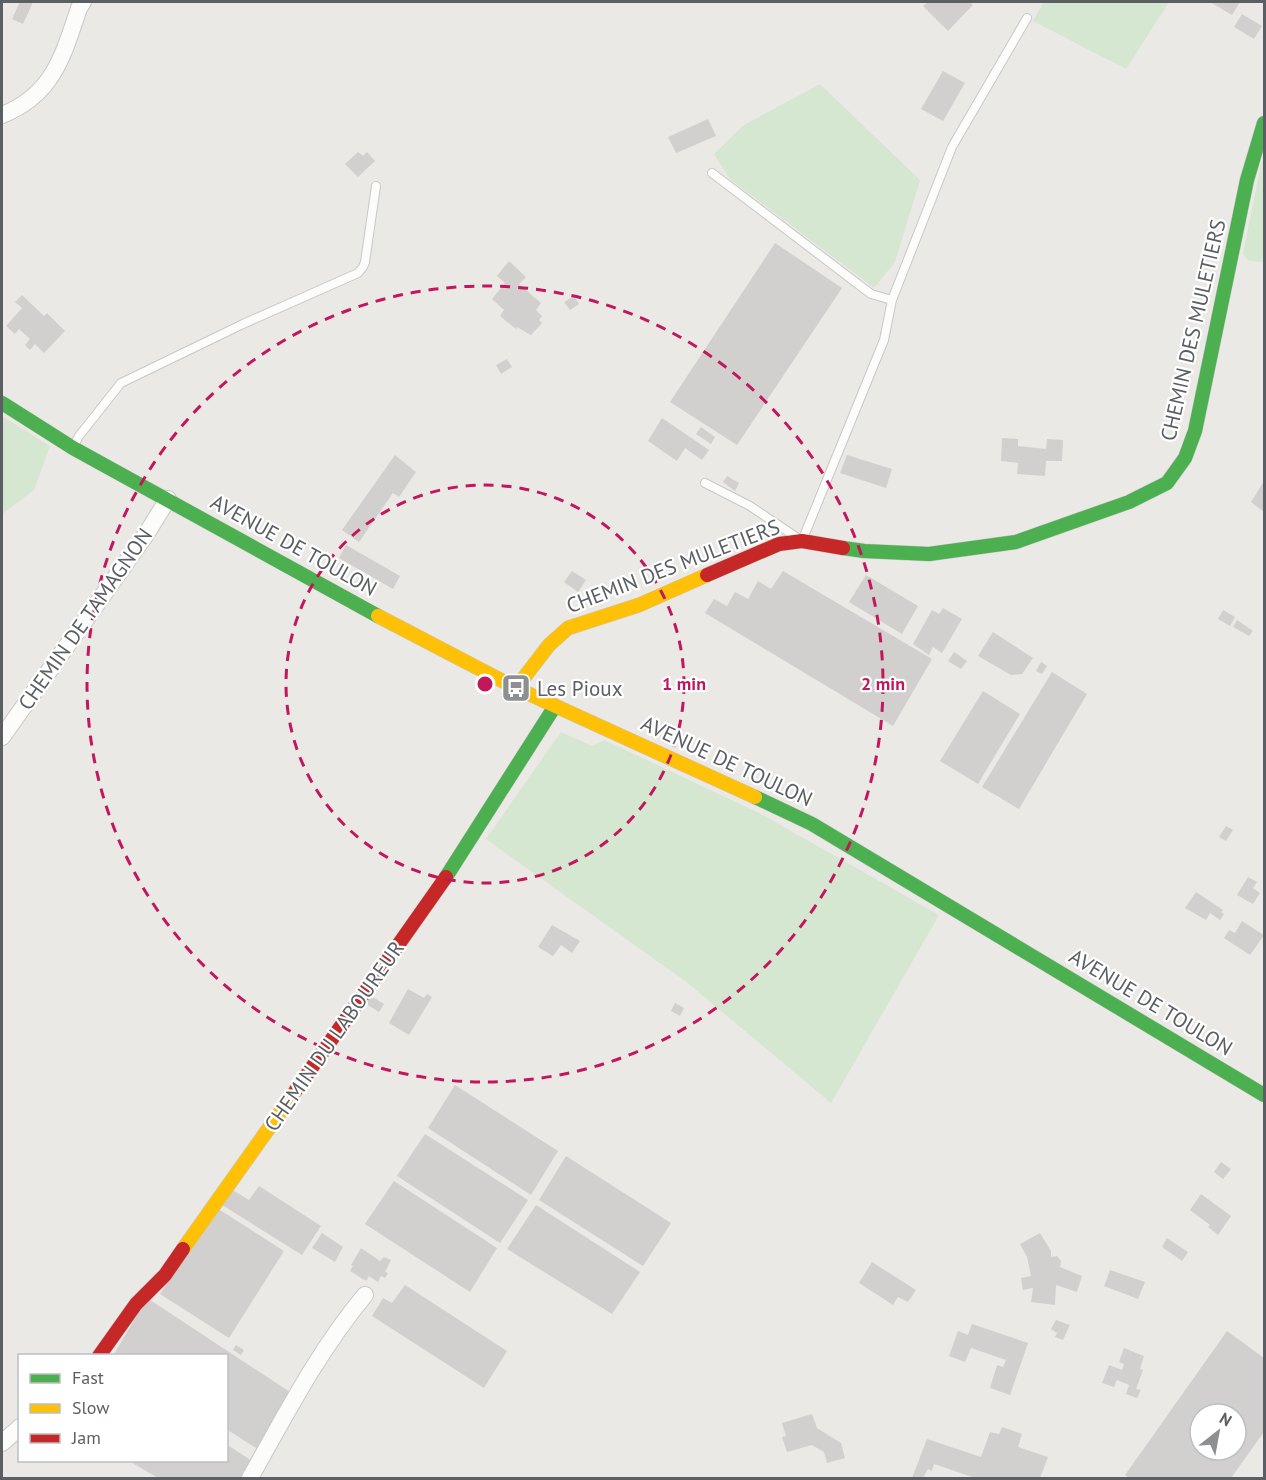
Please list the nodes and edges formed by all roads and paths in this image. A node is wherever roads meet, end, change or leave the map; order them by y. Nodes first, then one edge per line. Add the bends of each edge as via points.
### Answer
1 (83, 2) edge
2 (1027, 18) dead end
3 (2, 115) edge
4 (1264, 123) edge
5 (712, 173) dead end
6 (376, 186) dead end
7 (892, 300) junction
8 (2, 403) edge
9 (73, 448) junction
10 (705, 483) dead end
11 (168, 499) junction
12 (802, 541) junction
13 (516, 688) junction
14 (555, 706) junction
15 (2, 737) edge
16 (1264, 1095) edge
17 (365, 1295) dead end
18 (100, 1354) edge
19 (18, 1429) edge
20 (2, 1443) edge
21 (250, 1479) edge

1 - 3 street via 54,74 41,91
2 - 7 lane via 952,147
4 - 12 street, CHEMIN DES MULETIERS via 1247,180 1195,431 1185,458 1167,483 1129,502 1016,542 929,554 864,551
5 - 7 lane via 871,294
6 - 9 lane via 365,262 358,273 121,383
7 - 12 lane via 884,340
8 - 9 street, AVENUE DE TOULON
9 - 11 street, AVENUE DE TOULON
10 - 12 lane via 750,506
11 - 13 street, AVENUE DE TOULON
11 - 15 street, CHEMIN DE TAMAGNON
12 - 13 street, CHEMIN DES MULETIERS via 779,544 639,605 568,628 549,645
13 - 14 street, AVENUE DE TOULON
14 - 16 street, AVENUE DE TOULON via 812,824
14 - 18 street, CHEMIN DU LABOUREUR via 439,887 165,1275 136,1304
17 - 21 street via 345,1318
19 - 20 street

